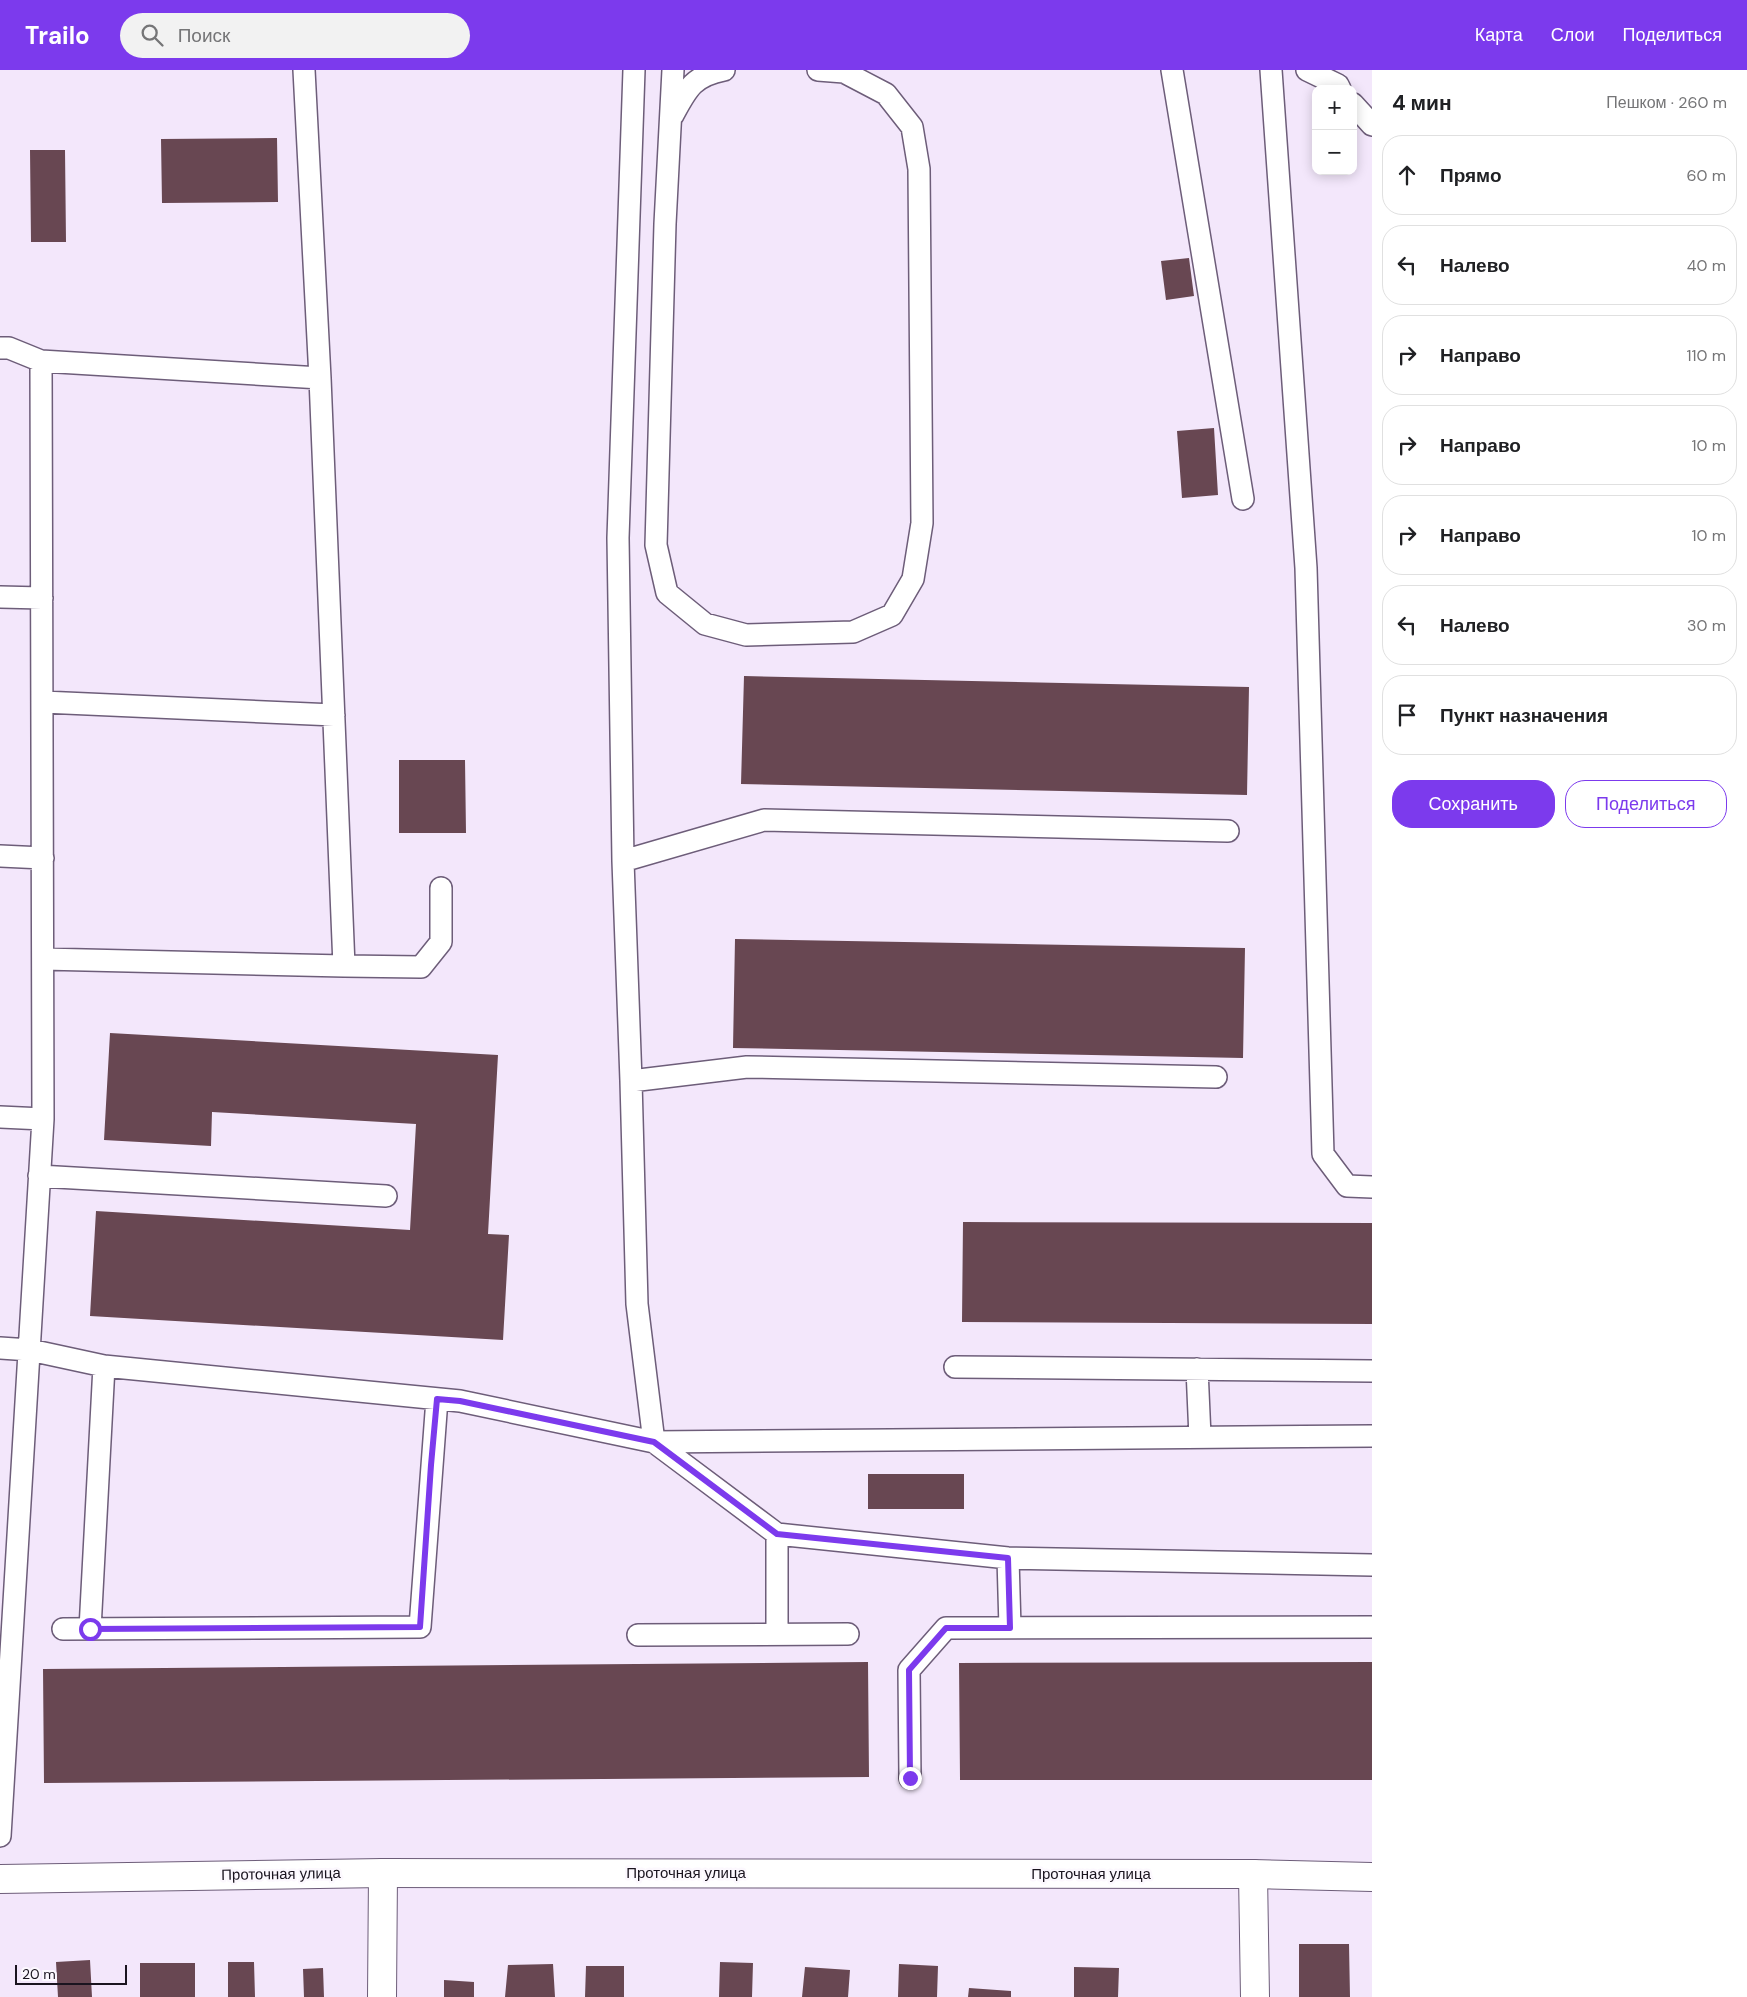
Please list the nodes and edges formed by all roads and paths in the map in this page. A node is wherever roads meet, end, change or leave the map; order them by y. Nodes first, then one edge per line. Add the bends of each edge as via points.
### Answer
1 (304, 70) edge
2 (634, 70) edge
3 (673, 70) edge
4 (724, 70) edge
5 (818, 70) edge
6 (1172, 70) edge
7 (1271, 70) edge
8 (1307, 70) edge
9 (1338, 85) edge
10 (1357, 109) edge
11 (671, 119) junction
12 (1372, 126) edge
13 (0, 348) edge
14 (41, 361) junction
15 (320, 378) junction
16 (1243, 499) dead end
17 (0, 597) edge
18 (42, 598) junction
19 (43, 702) junction
20 (334, 715) junction
21 (1228, 831) dead end
22 (0, 856) edge
23 (43, 858) junction
24 (623, 861) junction
25 (440, 888) dead end
26 (43, 959) junction
27 (344, 966) junction
28 (1216, 1077) dead end
29 (631, 1081) junction
30 (0, 1117) edge
31 (43, 1119) junction
32 (39, 1176) junction
33 (1372, 1187) edge
34 (386, 1196) dead end
35 (0, 1348) edge
36 (30, 1350) junction
37 (104, 1366) junction
38 (955, 1367) dead end
39 (1197, 1369) junction
40 (1372, 1371) edge
41 (437, 1399) junction
42 (1372, 1436) edge
43 (1200, 1437) junction
44 (654, 1442) junction
45 (10, 1498) edge
46 (777, 1534) junction
47 (1008, 1558) junction
48 (1372, 1565) edge
49 (1372, 1627) edge
50 (63, 1628) dead end
51 (1010, 1628) junction
52 (90, 1629) junction
53 (777, 1633) junction
54 (6, 1634) edge
55 (848, 1634) dead end
56 (638, 1635) dead end
57 (910, 1778) dead end
58 (0, 1836) edge
59 (384, 1873) junction
60 (1253, 1874) junction
61 (1372, 1877) edge
62 (0, 1879) edge
63 (382, 1997) edge
64 (1255, 1997) edge

1 - 15 lane
2 - 24 lane via 618,538
3 - 11 lane
4 - 11 lane via 710,73 688,88
5 - 11 lane via 844,72 886,94 912,127 919,169 922,523 914,578 892,615 853,632 746,635 705,624 667,593 656,545
6 - 16 lane
7 - 33 lane via 1306,568 1323,1154 1347,1186
8 - 9 lane
10 - 12 lane
13 - 14 lane via 10,348
14 - 15 lane
14 - 18 lane
15 - 20 lane
17 - 18 lane
18 - 19 lane
19 - 20 lane
19 - 23 lane
20 - 27 lane
21 - 24 lane via 764,820
22 - 23 lane
23 - 26 lane
24 - 29 lane
25 - 27 lane via 441,942 421,967
26 - 27 lane
26 - 31 lane
28 - 29 lane via 747,1067
29 - 44 lane via 636,1304
30 - 31 lane
31 - 32 lane
32 - 34 lane
32 - 36 lane
35 - 36 lane
36 - 37 lane
36 - 45 lane
37 - 41 lane
37 - 52 lane
38 - 39 lane
39 - 40 lane
39 - 43 lane
41 - 44 lane via 460,1401
41 - 52 lane via 420,1627
42 - 43 lane
43 - 44 lane
44 - 46 lane
45 - 54 lane
46 - 47 lane
46 - 53 lane
47 - 48 lane
47 - 51 lane
49 - 51 lane
50 - 52 lane
51 - 57 lane via 946,1628 909,1670
53 - 55 lane
53 - 56 lane
54 - 58 lane
59 - 60 street, Проточная улица
59 - 62 street, Проточная улица
59 - 63 street
60 - 61 street, Проточная улица
60 - 64 street

